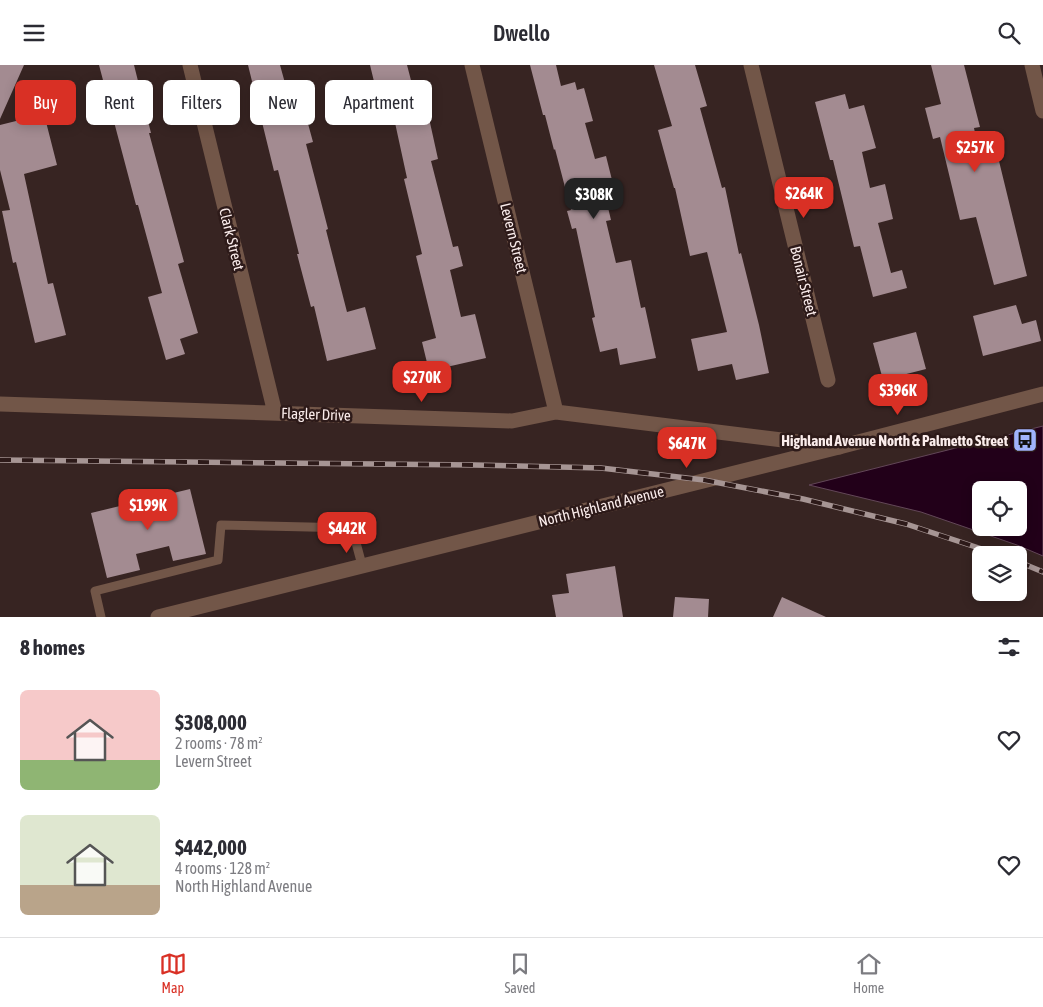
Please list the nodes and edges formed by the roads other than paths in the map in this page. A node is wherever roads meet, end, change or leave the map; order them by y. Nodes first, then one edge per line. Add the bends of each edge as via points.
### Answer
1 (190, 65) edge
2 (472, 65) edge
3 (751, 65) edge
4 (1032, 65) edge
5 (1041, 90) edge
6 (1043, 111) edge
7 (828, 380) dead end
8 (1043, 394) edge
9 (0, 404) edge
10 (556, 412) junction
11 (275, 413) junction
12 (838, 447) junction
13 (362, 565) junction
14 (101, 617) edge
15 (158, 617) edge

1 - 11 street, Clark Street
2 - 10 street, Levern Street
3 - 7 street, Bonair Street
4 - 5 street
5 - 6 street
8 - 12 street, North Highland Avenue
9 - 11 street, Flagler Drive
10 - 11 street, Flagler Drive via 512,421
10 - 12 street, Flagler Drive
12 - 13 street, North Highland Avenue
13 - 14 lane via 352,528 221,525 218,560 95,591
13 - 15 street, North Highland Avenue

